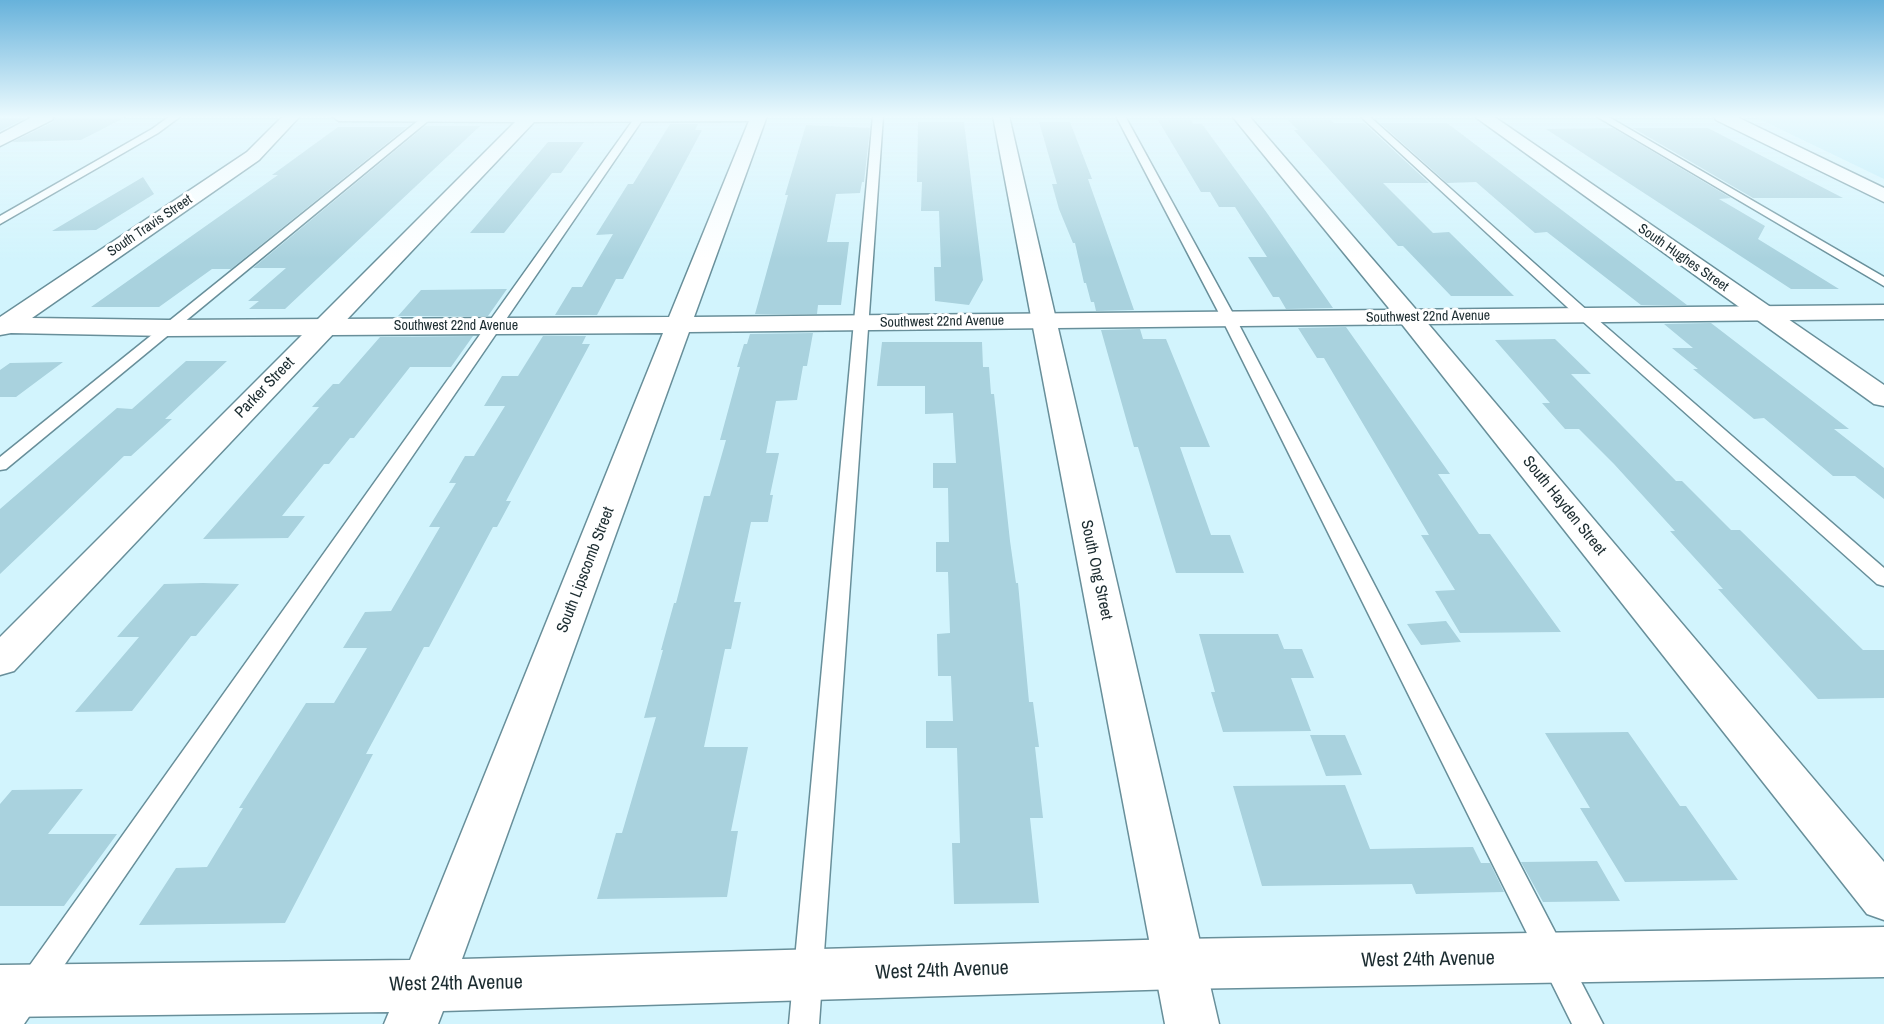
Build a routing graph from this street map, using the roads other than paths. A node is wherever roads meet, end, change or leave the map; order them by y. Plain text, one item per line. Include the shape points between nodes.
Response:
1 (99, 164) edge
2 (242, 164) edge
3 (370, 164) edge
4 (484, 164) edge
5 (606, 164) edge
6 (741, 164) edge
7 (875, 164) edge
8 (1011, 164) edge
9 (1146, 164) edge
10 (1280, 164) edge
11 (1417, 164) edge
12 (1550, 164) edge
13 (1682, 164) edge
14 (1821, 164) edge
15 (1882, 193) edge
16 (0, 221) edge
17 (1884, 282) edge
18 (1760, 312) junction
19 (1884, 312) edge
20 (1584, 315) junction
21 (1410, 318) junction
22 (1229, 319) junction
23 (1043, 321) junction
24 (863, 323) junction
25 (493, 325) junction
26 (680, 325) junction
27 (2, 326) edge
28 (326, 327) junction
29 (168, 328) junction
30 (1884, 399) edge
31 (0, 465) edge
32 (1884, 579) edge
33 (0, 661) edge
34 (1884, 898) edge
35 (1884, 952) edge
36 (1554, 958) junction
37 (1179, 964) junction
38 (808, 975) junction
39 (12, 1002) edge
40 (418, 1005) edge
41 (804, 1024) edge
42 (1192, 1024) edge
43 (1588, 1024) edge

1 - 16 lane
2 - 27 street, South Travis Street
3 - 29 lane
4 - 28 street, Parker Street
5 - 25 lane
6 - 26 street, South Lipscomb Street
7 - 24 lane
8 - 23 street, South Ong Street
9 - 22 lane
10 - 21 street, South Hayden Street
11 - 20 lane
12 - 18 street, South Hughes Street
13 - 17 lane
14 - 15 street
18 - 19 street, Southwest 22nd Avenue
18 - 20 street, Southwest 22nd Avenue
18 - 30 street, South Hughes Street
20 - 21 street, Southwest 22nd Avenue
20 - 32 lane
21 - 22 street, Southwest 22nd Avenue
21 - 34 street, South Hayden Street
22 - 23 street, Southwest 22nd Avenue
22 - 36 lane
23 - 24 street, Southwest 22nd Avenue
23 - 37 street, South Ong Street
24 - 26 street, Southwest 22nd Avenue
24 - 38 lane
25 - 26 street, Southwest 22nd Avenue
25 - 28 street, Southwest 22nd Avenue
25 - 39 lane
26 - 40 street, South Lipscomb Street
27 - 29 street, Southwest 22nd Avenue
28 - 29 street, Southwest 22nd Avenue
28 - 33 street, Parker Street
29 - 31 lane
35 - 36 street, West 24th Avenue
36 - 37 street, West 24th Avenue
36 - 43 lane
37 - 38 street, West 24th Avenue
37 - 42 street, South Ong Street
38 - 40 street, West 24th Avenue
38 - 41 lane
39 - 40 street, West 24th Avenue

